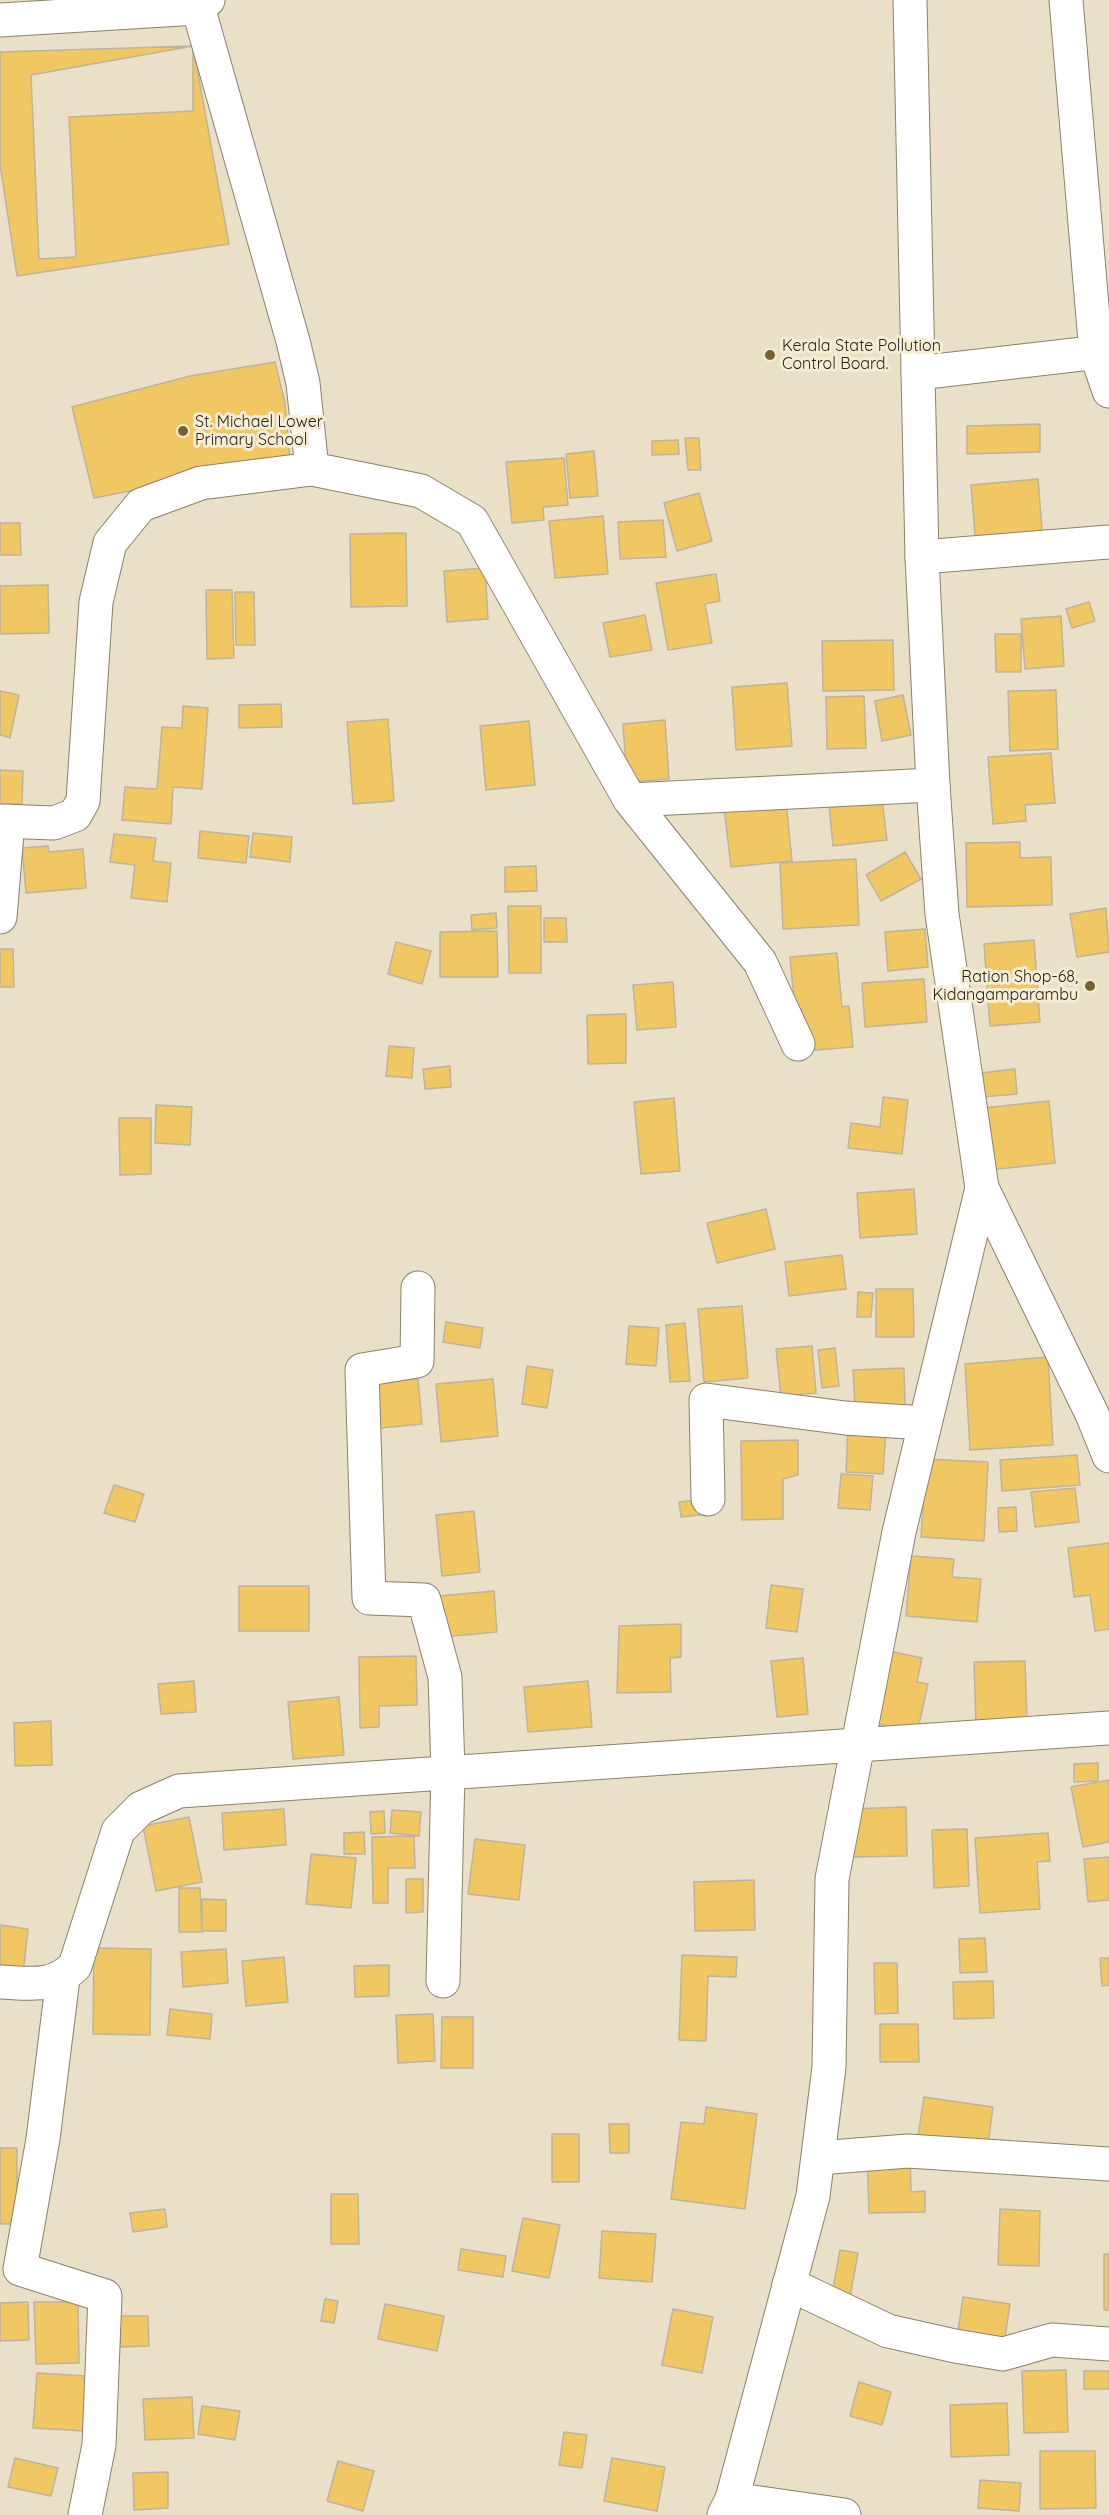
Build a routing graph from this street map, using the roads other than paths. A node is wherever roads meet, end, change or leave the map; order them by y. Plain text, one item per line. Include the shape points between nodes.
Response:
1 (910, 0) edge
2 (1066, 0) edge
3 (200, 3) edge
4 (0, 20) edge
5 (1103, 352) edge
6 (918, 373) junction
7 (1109, 391) edge
8 (312, 469) junction
9 (1109, 542) edge
10 (922, 557) junction
11 (933, 785) junction
12 (630, 800) junction
13 (4, 821) edge
14 (0, 917) edge
15 (798, 1044) dead end
16 (982, 1188) junction
17 (418, 1288) dead end
18 (1100, 1412) edge
19 (925, 1423) junction
20 (1109, 1456) edge
21 (708, 1499) dead end
22 (1109, 1728) edge
23 (857, 1744) junction
24 (447, 1773) junction
25 (63, 1978) junction
26 (443, 1981) dead end
27 (0, 1982) edge
28 (818, 2158) junction
29 (1109, 2164) edge
30 (789, 2284) junction
31 (1109, 2344) edge
32 (728, 2507) edge
33 (85, 2515) edge
34 (844, 2515) edge

1 - 6 street
2 - 5 street
3 - 4 street
3 - 8 street via 293,341 303,383
5 - 6 street
5 - 7 street
6 - 10 street
8 - 12 street via 420,491 472,520
8 - 13 street via 201,483 141,505 110,543 96,602 83,801 75,815 54,824
9 - 10 street
10 - 11 street
11 - 12 street
11 - 16 street via 942,914
12 - 15 street via 760,962
13 - 14 street
16 - 18 street
16 - 19 street
17 - 24 street via 417,1361 362,1371 369,1598 424,1600 445,1677
18 - 20 street
19 - 21 street via 845,1418 706,1400
19 - 23 street
22 - 23 street
23 - 24 street
23 - 28 street via 832,1879 830,2067
24 - 25 street via 179,1791 141,1808 118,1831 75,1966
24 - 26 street
25 - 27 street via 43,1983
25 - 33 street via 43,2139 20,2269 105,2296 99,2445
28 - 29 street via 908,2151
28 - 30 street via 813,2196
30 - 31 street via 888,2331 955,2346 1003,2354 1052,2340
30 - 32 street
32 - 34 street

